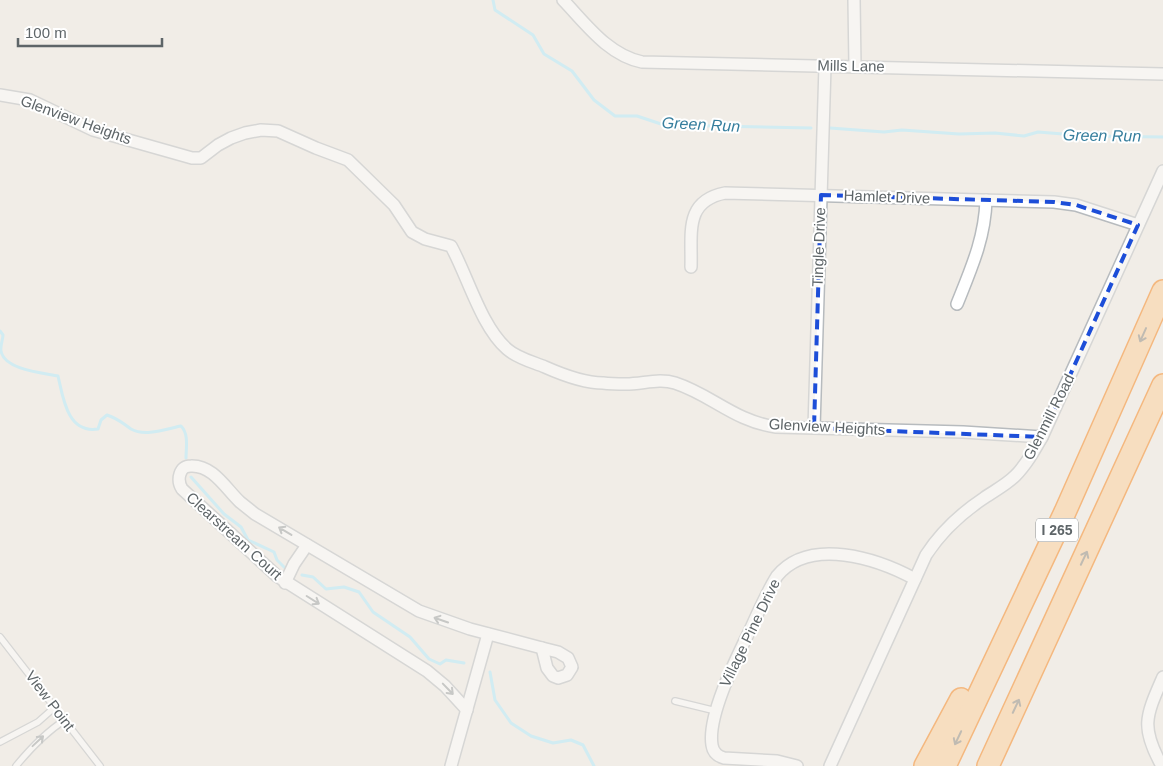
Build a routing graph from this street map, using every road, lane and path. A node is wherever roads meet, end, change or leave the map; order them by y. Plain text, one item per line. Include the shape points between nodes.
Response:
1 (564, 0) edge
2 (854, 0) edge
3 (825, 66) junction
4 (855, 66) junction
5 (1163, 74) edge
6 (0, 95) edge
7 (1163, 172) edge
8 (821, 196) junction
9 (986, 200) junction
10 (1138, 225) junction
11 (690, 267) dead end
12 (1163, 291) edge
13 (957, 304) dead end
14 (1163, 385) edge
15 (814, 428) junction
16 (1042, 437) junction
17 (1098, 437) junction
18 (307, 545) junction
19 (915, 580) junction
20 (285, 583) junction
21 (488, 634) junction
22 (0, 637) edge
23 (542, 648) dead end
24 (1163, 677) edge
25 (675, 701) dead end
26 (55, 707) junction
27 (466, 710) junction
28 (716, 711) junction
29 (65, 720) junction
30 (0, 742) edge
31 (96, 765) edge
32 (16, 766) edge
33 (450, 766) edge
34 (797, 766) edge
35 (830, 766) edge
36 (925, 766) edge
37 (945, 766) edge
38 (988, 766) edge
39 (1162, 766) edge

1 - 3 street, Mills Lane via 602,41 625,58 642,62
2 - 4 street
3 - 4 street, Mills Lane
3 - 8 street, Tingle Drive
4 - 5 street, Mills Lane
6 - 15 street, Glenview Heights via 30,100 93,130 192,158 201,158 231,138 261,130 278,131 333,153 348,160 394,205 412,232 451,246 480,309 508,350 576,379 602,384 664,381 686,388 746,420 776,427
7 - 10 street, Glenmill Road
8 - 9 street, Hamlet Drive
8 - 11 street, Hamlet Drive via 725,193 708,197 694,215
8 - 15 street, Tingle Drive
9 - 10 street, Hamlet Drive via 1076,205
9 - 13 street via 979,251
10 - 16 street, Glenmill Road
12 -> 17 highway, I 265
38 -> 14 highway, I 265
15 - 16 street, Glenview Heights
16 - 19 street, Glenmill Road via 1014,477 941,533
17 - 36 highway via 1022,576
17 -> 37 highway, I 265
18 - 20 street
18 -> 20 street, Clearstream Court via 246,508 206,469 197,466 182,469 178,479 182,489
21 -> 18 street, Clearstream Court via 419,611
19 - 28 street, Village Pine Drive via 871,560 849,556 825,554 803,558 783,568 737,657
19 - 35 street, Glenmill Road
20 -> 27 street, Clearstream Court via 428,671
21 - 23 street, Clearstream Court
21 - 27 street
22 - 26 lane, View Point
24 - 39 street via 1147,725 1150,744
25 - 28 lane
26 - 29 lane, View Point
26 - 30 lane via 38,722
27 - 33 street
28 - 34 street, Village Pine Drive via 711,739 714,752 719,756
29 - 31 lane, View Point
32 -> 29 lane

